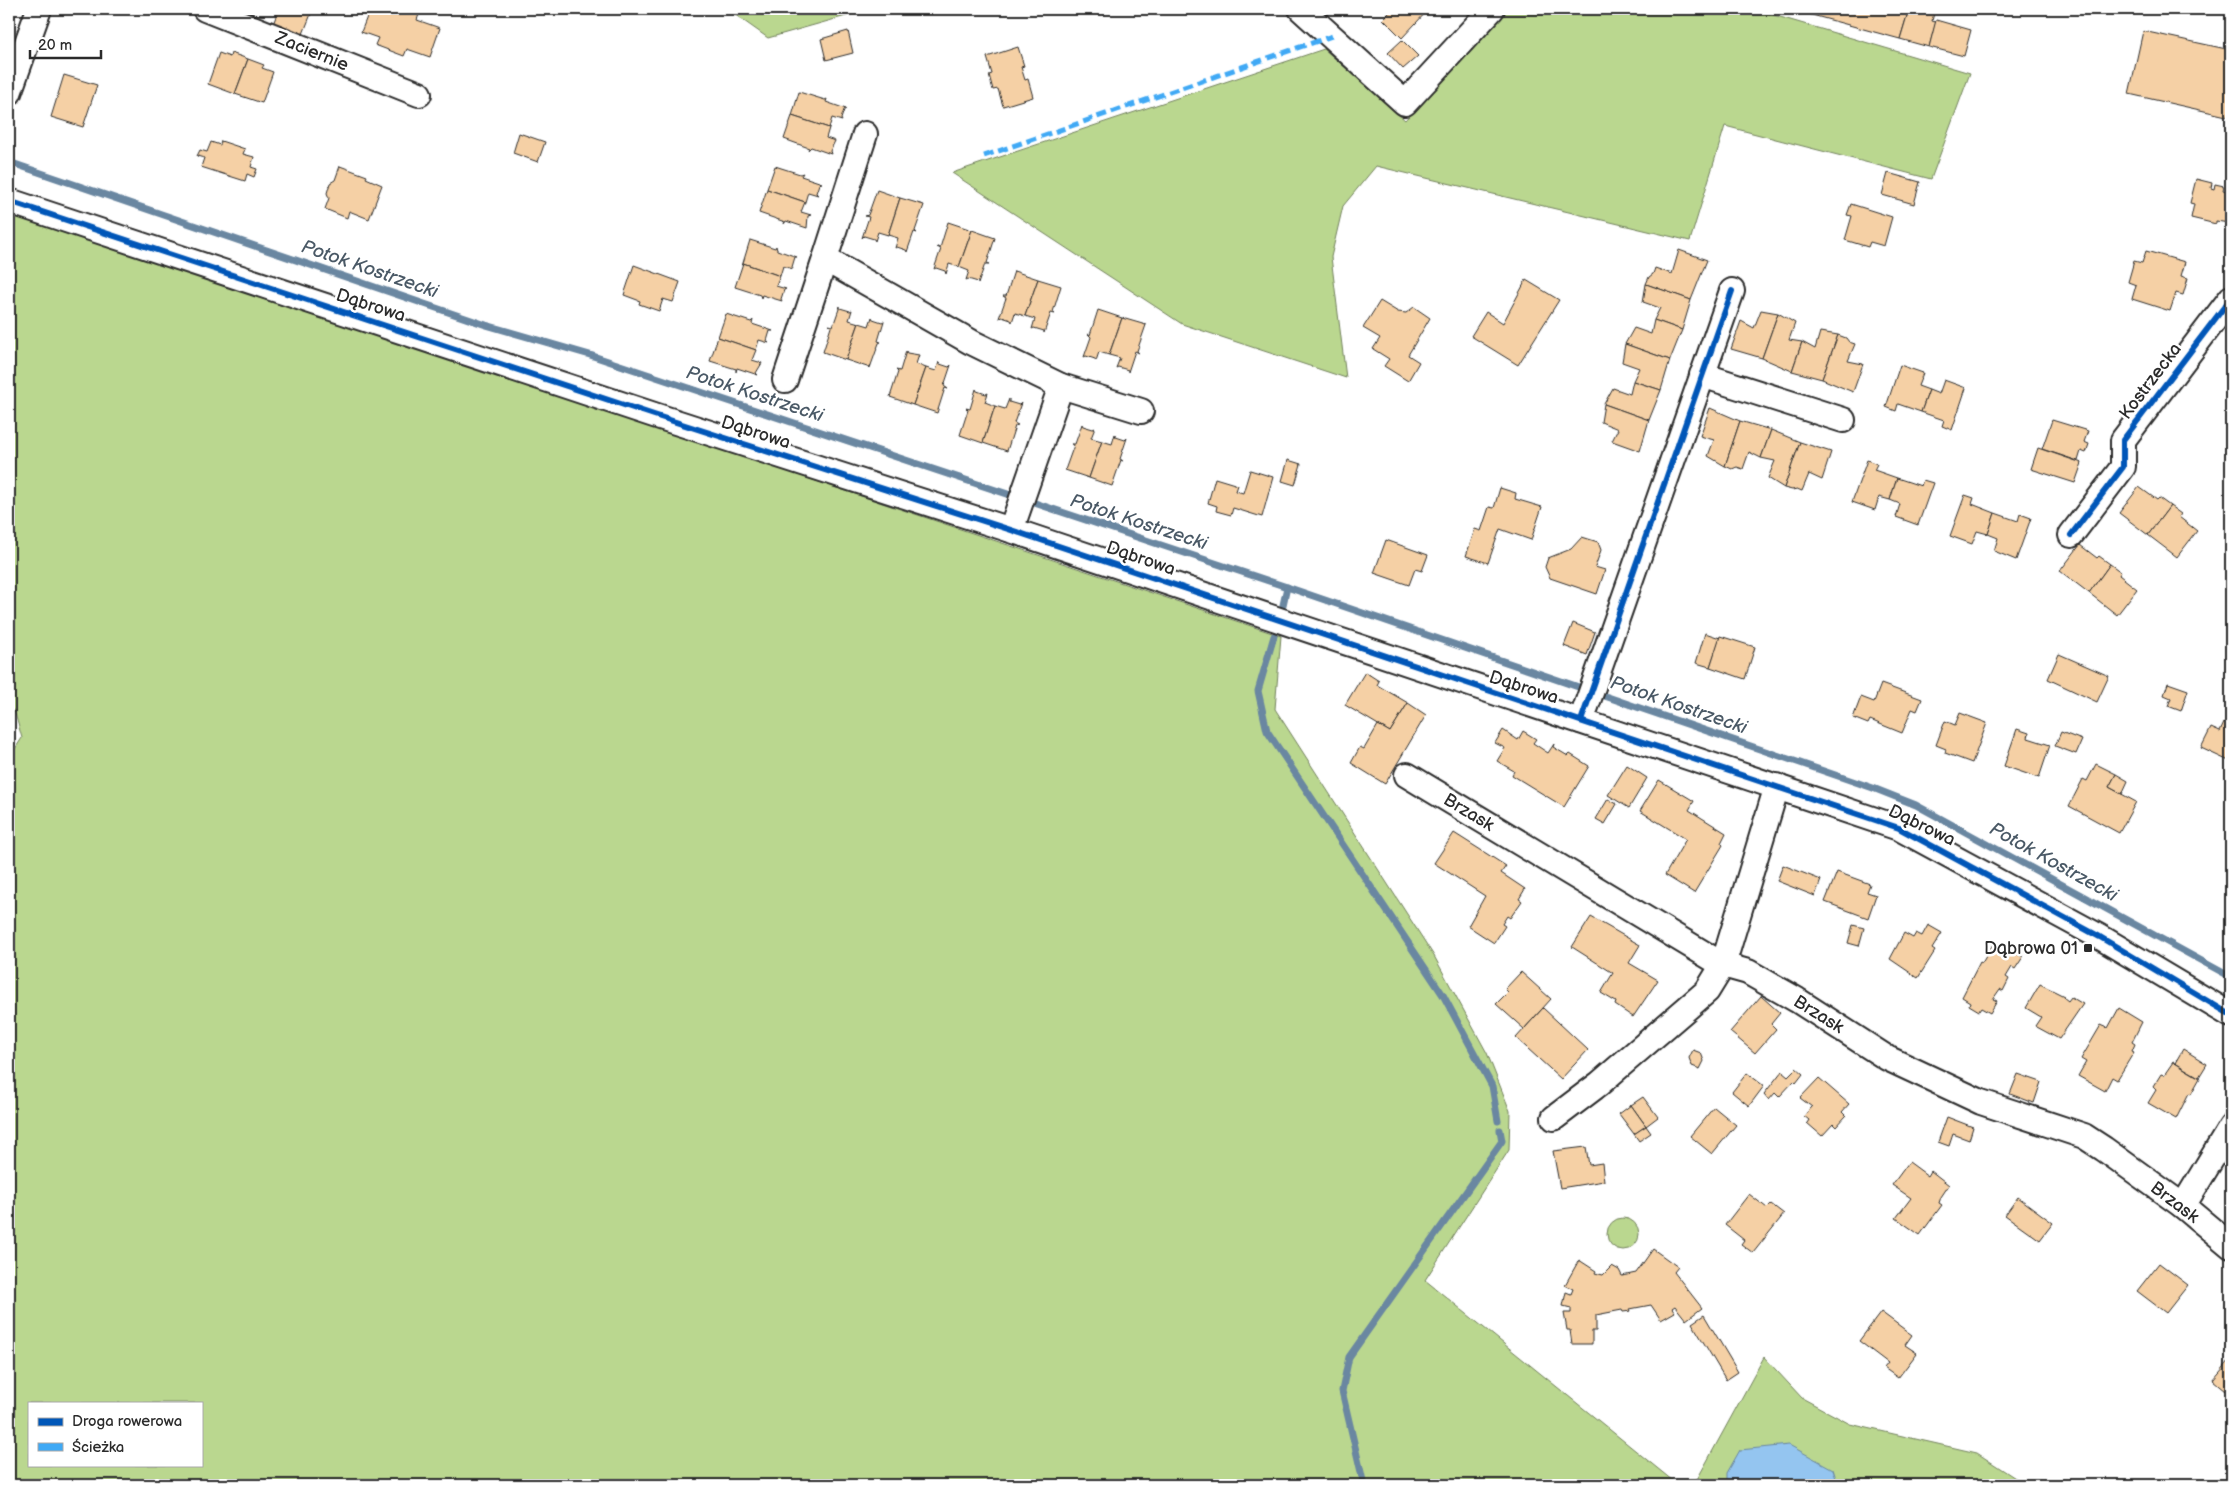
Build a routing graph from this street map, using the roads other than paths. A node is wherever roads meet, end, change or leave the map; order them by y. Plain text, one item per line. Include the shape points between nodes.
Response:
1 (39, 9) edge
2 (205, 9) edge
3 (1301, 9) edge
4 (1492, 9) edge
5 (9, 93) edge
6 (419, 94) dead end
7 (865, 134) dead end
8 (9, 201) edge
9 (825, 259) junction
10 (1732, 291) dead end
11 (2231, 298) edge
12 (1702, 374) junction
13 (785, 380) dead end
14 (1061, 386) junction
15 (1140, 411) dead end
16 (1843, 420) dead end
17 (1014, 522) junction
18 (2071, 535) dead end
19 (1584, 712) junction
20 (1407, 775) dead end
21 (1777, 786) junction
22 (1723, 965) junction
23 (2231, 1015) edge
24 (1554, 1118) dead end
25 (2231, 1127) edge
26 (2183, 1206) junction
27 (2231, 1246) edge

1 - 5 street
2 - 6 street, Zaciernie
3 - 4 street via 1405,103
7 - 9 street
8 - 17 street, Dąbrowa via 654,415
9 - 13 street
9 - 14 street via 971,342
10 - 12 street
11 - 18 street, Kostrzecka via 2123,440 2122,467
12 - 16 street
12 - 19 street
14 - 15 street
14 - 17 street
17 - 19 street, Dąbrowa
19 - 21 street, Dąbrowa
20 - 22 street, Brzask
21 - 22 street
21 - 23 street, Dąbrowa via 1899,828 2100,938
22 - 24 street via 1707,991 1599,1084
22 - 26 street, Brzask via 1748,972 1895,1062 1981,1102 2084,1136
25 - 26 street
26 - 27 street, Brzask

